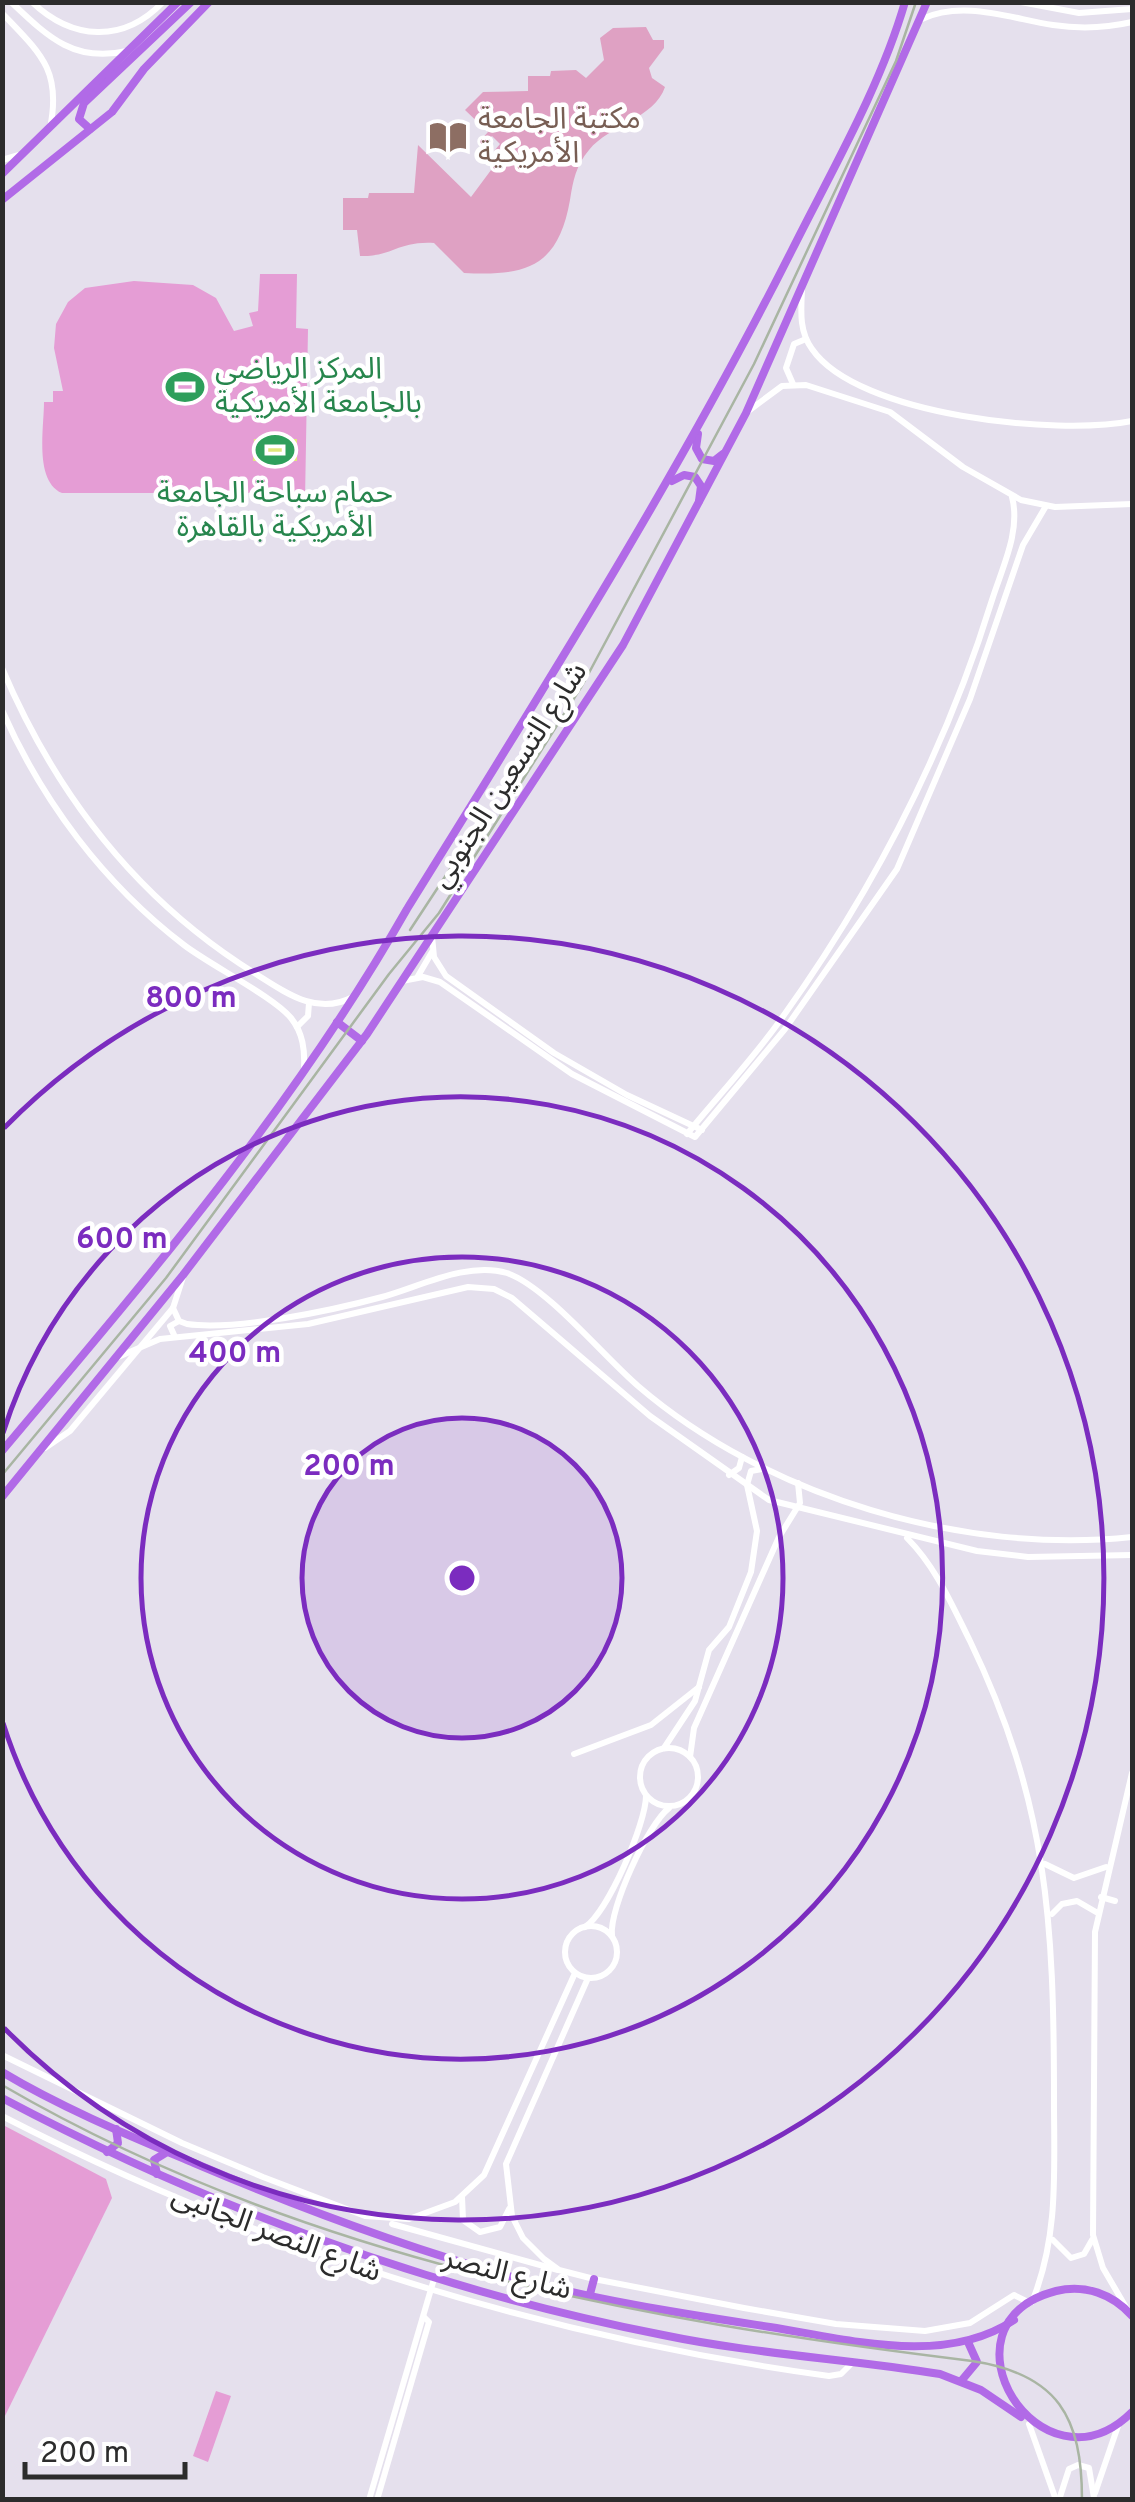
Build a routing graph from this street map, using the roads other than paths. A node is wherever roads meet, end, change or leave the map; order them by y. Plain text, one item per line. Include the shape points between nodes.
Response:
1 (11, 2) edge
2 (32, 2) edge
3 (163, 2) edge
4 (178, 2) edge
5 (191, 2) edge
6 (209, 2) edge
7 (905, 2) edge
8 (927, 2) edge
9 (1021, 2) edge
10 (963, 4) edge
11 (1132, 9) edge
12 (2, 13) edge
13 (922, 19) junction
14 (1132, 22) edge
15 (47, 36) junction
16 (36, 48) junction
17 (128, 51) junction
18 (92, 129) junction
19 (49, 130) junction
20 (25, 154) junction
21 (2, 160) edge
22 (2, 174) edge
23 (2, 200) edge
24 (802, 290) junction
25 (806, 339) junction
26 (792, 384) junction
27 (746, 413) junction
28 (1132, 420) edge
29 (700, 424) junction
30 (726, 451) junction
31 (667, 484) junction
32 (1012, 497) junction
33 (1132, 504) edge
34 (1046, 506) junction
35 (1114, 507) junction
36 (1132, 514) edge
37 (696, 515) junction
38 (2, 668) edge
39 (2, 710) edge
40 (135, 878) junction
41 (121, 888) junction
42 (159, 901) junction
43 (148, 915) junction
44 (432, 936) junction
45 (433, 951) junction
46 (418, 976) junction
47 (400, 981) junction
48 (354, 996) junction
49 (309, 1003) junction
50 (336, 1022) junction
51 (297, 1027) junction
52 (781, 1027) junction
53 (362, 1041) junction
54 (304, 1074) junction
55 (693, 1126) junction
56 (702, 1130) junction
57 (687, 1134) junction
58 (183, 1275) junction
59 (428, 1284) junction
60 (432, 1296) junction
61 (172, 1308) junction
62 (179, 1321) junction
63 (176, 1337) junction
64 (136, 1348) junction
65 (116, 1358) junction
66 (45, 1448) junction
67 (2, 1451) edge
68 (742, 1457) junction
69 (764, 1469) junction
70 (730, 1475) junction
71 (798, 1483) junction
72 (748, 1488) junction
73 (822, 1493) junction
74 (2, 1498) edge
75 (798, 1508) junction
76 (816, 1510) junction
77 (1132, 1536) edge
78 (906, 1537) junction
79 (1132, 1555) edge
80 (703, 1682) junction
81 (664, 1748) junction
82 (574, 1754) dead end
83 (690, 1756) junction
84 (1132, 1772) edge
85 (646, 1794) junction
86 (673, 1806) junction
87 (1044, 1863) junction
88 (1108, 1866) junction
89 (1101, 1897) junction
90 (1115, 1901) dead end
91 (1097, 1913) junction
92 (1051, 1916) junction
93 (586, 1927) junction
94 (612, 1936) junction
95 (575, 1973) junction
96 (588, 1978) junction
97 (2, 2055) edge
98 (2, 2072) edge
99 (2, 2098) edge
100 (2, 2116) edge
101 (116, 2129) junction
102 (1105, 2129) dead end
103 (1092, 2130) junction
104 (108, 2152) junction
105 (167, 2152) junction
106 (158, 2175) junction
107 (263, 2177) junction
108 (258, 2190) junction
109 (462, 2197) junction
110 (220, 2204) junction
111 (510, 2208) junction
112 (215, 2214) junction
113 (365, 2216) junction
114 (378, 2219) junction
115 (360, 2229) junction
116 (1092, 2236) junction
117 (1053, 2238) junction
118 (340, 2250) junction
119 (336, 2261) junction
120 (559, 2270) junction
121 (434, 2279) junction
122 (594, 2279) junction
123 (430, 2292) junction
124 (590, 2294) junction
125 (1031, 2302) junction
126 (744, 2308) junction
127 (1131, 2313) edge
128 (424, 2317) junction
129 (1014, 2320) junction
130 (598, 2322) junction
131 (741, 2322) junction
132 (595, 2336) junction
133 (968, 2342) junction
134 (851, 2364) junction
135 (962, 2380) junction
136 (1130, 2416) edge
137 (1021, 2417) junction
138 (1029, 2424) junction
139 (1118, 2426) junction
140 (1094, 2499) edge
141 (369, 2500) edge
142 (377, 2500) edge
143 (1057, 2500) edge

1 - 15 street
2 - 3 street via 52,21 92,34 122,30
4 - 17 main road
5 - 18 main road via 84,103 79,119
6 - 18 main road
7 - 29 main road, شارع التسعين الجنوبي via 823,188
8 - 13 main road, شارع التسعين الجنوبي
9 - 11 street via 1079,13
10 - 13 street
10 - 14 street via 1068,27
12 - 16 street
13 - 24 main road, شارع التسعين الجنوبي
15 - 16 street
15 - 17 street via 87,56
16 - 19 street via 54,87
17 - 19 main road
18 - 23 main road
19 - 20 main road
20 - 21 street
20 - 22 main road
24 - 25 street
24 - 27 main road, شارع التسعين الجنوبي
25 - 26 street via 794,344 786,362
25 - 28 street via 851,382 936,409 1066,426
26 - 27 street
26 - 32 street via 890,412
27 - 30 main road, شارع التسعين الجنوبي
29 - 30 main road via 699,457 714,461
29 - 31 main road, شارع التسعين الجنوبي
30 - 37 main road, شارع التسعين الجنوبي
31 - 37 main road via 684,474 698,479
31 - 48 main road, شارع التسعين الجنوبي
32 - 34 street
32 - 52 street via 1014,528 986,620 922,782
33 - 35 street
34 - 35 street
34 - 52 street via 1024,545 970,699 897,870
35 - 36 street
37 - 44 main road, شارع التسعين الجنوبي via 623,644
38 - 40 street via 60,782
39 - 41 street via 55,807
40 - 41 street via 132,888
40 - 42 street
41 - 43 street
42 - 43 street via 149,904
42 - 49 street via 236,962
43 - 51 street
44 - 45 street
44 - 47 main road, شارع التسعين الجنوبي
45 - 46 street
45 - 55 street via 446,976 528,1036
46 - 47 street
46 - 57 street via 440,982 572,1074
47 - 53 main road, شارع التسعين الجنوبي
48 - 49 street via 330,1005
48 - 50 main road, شارع التسعين الجنوبي
49 - 51 street
50 - 53 main road
50 - 54 main road, شارع التسعين الجنوبي
51 - 54 street
52 - 55 street
52 - 56 street
53 - 58 main road, شارع التسعين الجنوبي
54 - 67 main road, شارع التسعين الجنوبي
55 - 56 street
55 - 57 street
56 - 57 street
58 - 61 street
58 - 65 main road, شارع التسعين الجنوبي
59 - 60 street
59 - 62 street via 312,1312 199,1325
59 - 68 street via 470,1271 516,1278 640,1388
60 - 63 street via 308,1324
60 - 70 street via 473,1286 506,1294
61 - 62 street
61 - 64 street
62 - 63 street via 170,1330
63 - 64 street
64 - 65 street
64 - 66 street via 70,1431
65 - 66 main road, شارع التسعين الجنوبي
66 - 74 main road, شارع التسعين الجنوبي
68 - 69 street
68 - 70 street
69 - 71 street
69 - 72 street via 751,1472
70 - 72 street
71 - 73 street
71 - 75 street
72 - 75 street
72 - 80 street via 755,1558 728,1626 709,1650
73 - 76 street
73 - 77 street via 988,1537
75 - 76 street
75 - 83 street via 778,1537 694,1728
76 - 78 street
78 - 79 street via 1028,1557
78 - 87 street via 943,1588 994,1697
80 - 81 street
80 - 82 street via 651,1725
81 - 83 street
81 - 85 street via 642,1767
83 - 86 street via 698,1784 689,1799
84 - 88 street
85 - 86 street
85 - 93 street via 642,1820 606,1904
86 - 94 street via 650,1833 612,1916
87 - 88 street via 1074,1878
87 - 92 street
88 - 89 street
89 - 90 street
89 - 91 street
91 - 92 street via 1077,1901
91 - 103 street
92 - 117 street
93 - 94 street
93 - 95 street via 565,1948
94 - 96 street via 612,1968
95 - 96 street
95 - 109 street via 488,2169
96 - 111 street via 510,2149
97 - 107 street, شارع النصر الجانبى
98 - 101 main road, شارع النصر
99 - 104 main road, شارع النصر
100 - 112 street, شارع النصر الجانبى
101 - 104 main road via 118,2143
101 - 105 main road, شارع النصر
102 - 103 street
103 - 116 street
104 - 106 main road, شارع النصر
105 - 106 main road via 154,2160
105 - 108 main road, شارع النصر
106 - 110 main road, شارع النصر
107 - 108 main road
107 - 113 street, شارع النصر الجانبى
108 - 115 main road, شارع النصر
109 - 111 street via 462,2216 476,2231 497,2229
109 - 114 street via 417,2218
110 - 112 main road
110 - 118 main road, شارع النصر
111 - 120 street via 528,2244
112 - 119 street, شارع النصر الجانبى
113 - 114 street, شارع النصر الجانبى
113 - 115 main road
114 - 120 street, شارع النصر الجانبى
115 - 124 main road, شارع النصر via 458,2262
116 - 117 street via 1088,2250 1075,2258
116 - 127 street
117 - 125 street
118 - 119 main road
118 - 121 main road, شارع النصر
119 - 123 street, شارع النصر الجانبى
120 - 122 street
121 - 123 street
121 - 130 main road, شارع النصر
122 - 124 main road
122 - 126 street
123 - 128 street
123 - 132 street, شارع النصر الجانبى
124 - 131 main road, شارع النصر
125 - 126 street via 1011,2296 970,2323 933,2330 836,2324
125 - 127 main road via 1082,2288
125 - 129 main road
126 - 131 main road
128 - 141 street
128 - 142 street via 429,2324
129 - 133 main road, شارع النصر
129 - 137 main road via 999,2362 1004,2392
130 - 132 main road
130 - 134 main road, شارع النصر
131 - 133 main road, شارع النصر via 926,2346
132 - 134 street, شارع النصر الجانبى via 828,2376
133 - 135 main road via 978,2362
134 - 135 main road, شارع النصر
135 - 137 main road, شارع النصر
136 - 139 main road
137 - 138 main road, شارع النصر
138 - 139 main road via 1068,2440
138 - 143 street
139 - 140 street
140 - 143 street via 1089,2468 1078,2465 1069,2469

